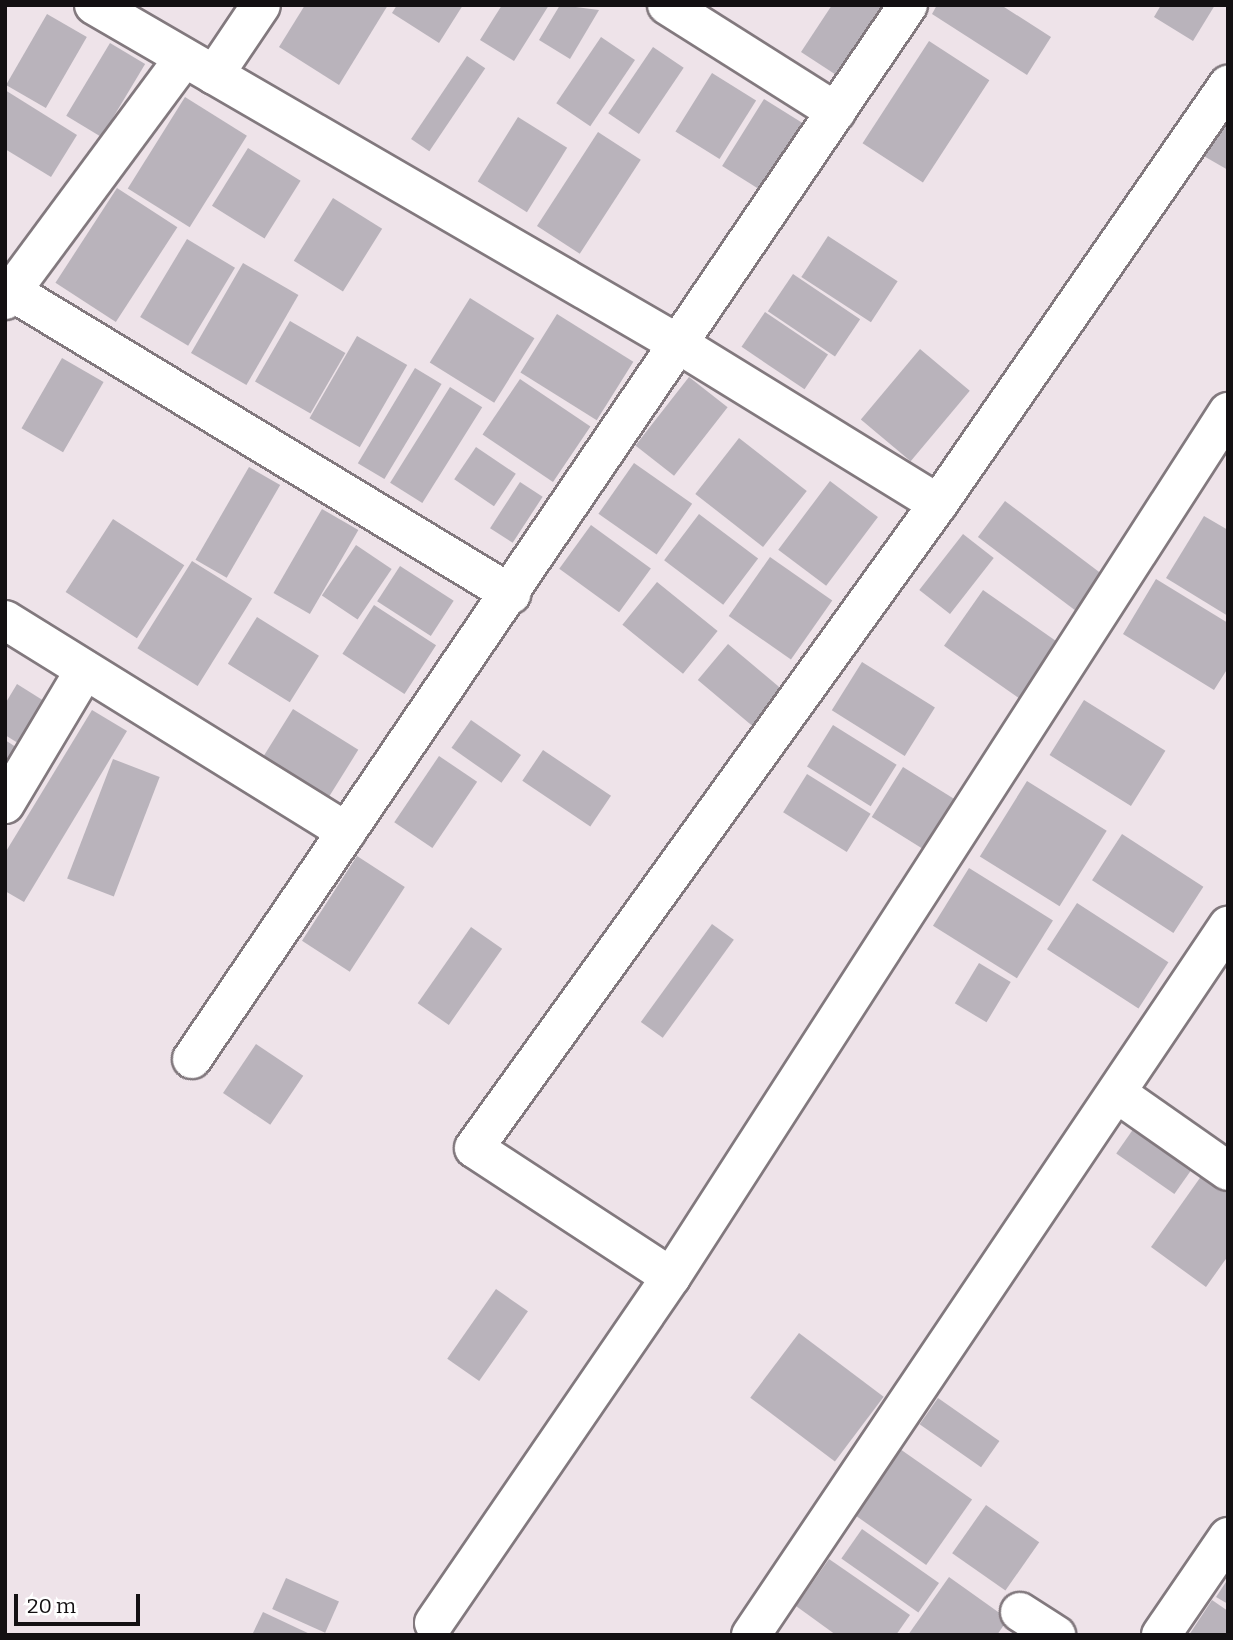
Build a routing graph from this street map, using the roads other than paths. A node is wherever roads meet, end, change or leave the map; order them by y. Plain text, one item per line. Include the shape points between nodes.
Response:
1 (94, 5) edge
2 (261, 5) edge
3 (667, 5) edge
4 (908, 5) edge
5 (199, 66) junction
6 (1228, 85) edge
7 (836, 113) junction
8 (8, 295) edge
9 (680, 345) junction
10 (1228, 412) edge
11 (938, 504) junction
12 (511, 594) junction
13 (5, 620) edge
14 (85, 670) junction
15 (5, 804) edge
16 (347, 831) junction
17 (1228, 926) edge
18 (192, 1059) dead end
19 (1118, 1094) junction
20 (1228, 1171) edge
21 (671, 1278) junction
22 (1228, 1537) edge
23 (1020, 1612) dead end
24 (437, 1631) edge
25 (751, 1635) edge
26 (1056, 1635) edge
27 (1161, 1635) edge

1 - 5 street
2 - 5 street
3 - 7 street
4 - 7 street
5 - 8 street
5 - 9 street
6 - 11 street
7 - 9 street
8 - 12 street
9 - 11 street
9 - 12 street
10 - 21 street
11 - 21 street via 474,1148
12 - 16 street
13 - 14 street
14 - 15 street
14 - 16 street
16 - 18 street
17 - 19 street
19 - 20 street
19 - 25 street
21 - 24 street
22 - 27 street
23 - 26 street

